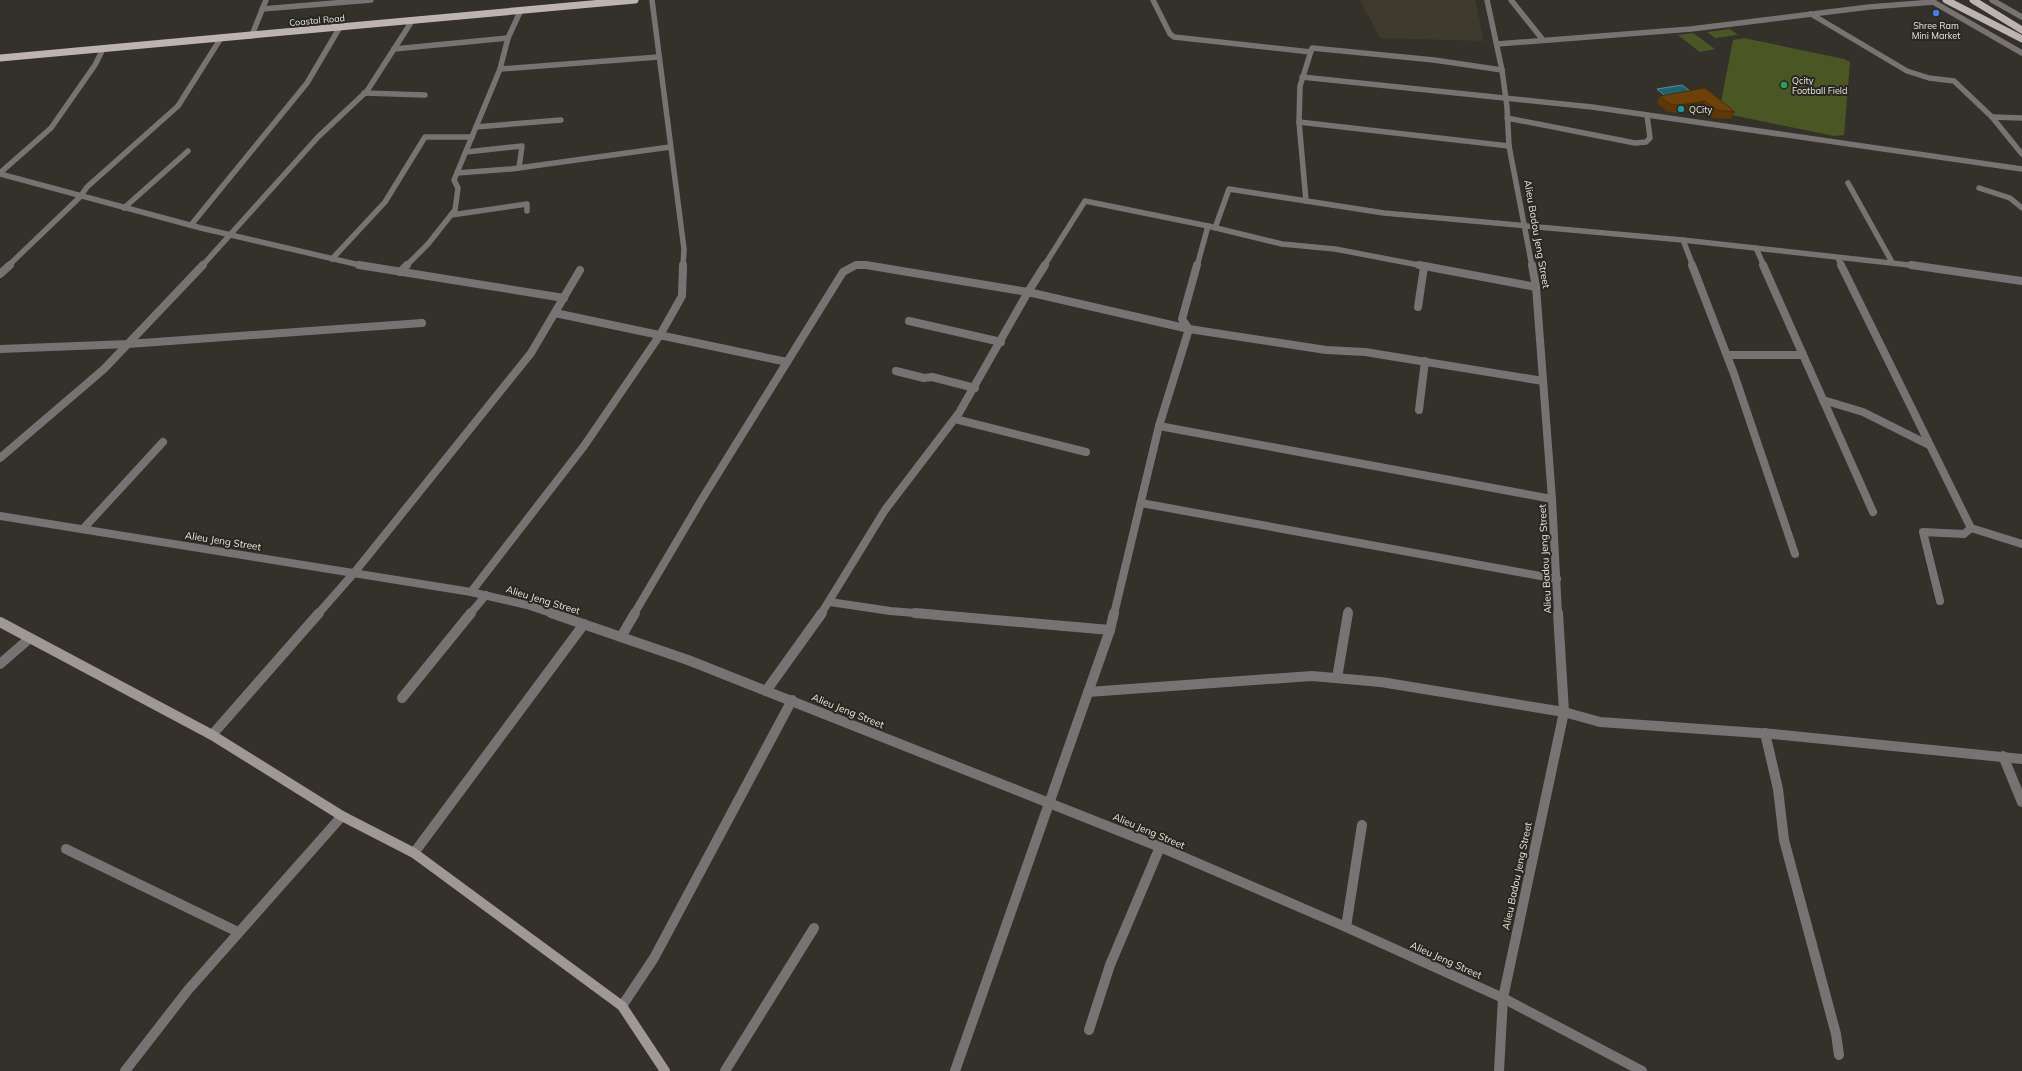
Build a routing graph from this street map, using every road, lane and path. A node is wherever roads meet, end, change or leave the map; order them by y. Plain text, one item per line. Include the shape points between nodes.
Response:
1 (266, 0) edge
2 (371, 0) edge
3 (632, 0) edge
4 (635, 0) edge
5 (652, 0) edge
6 (1153, 0) edge
7 (1487, 0) edge
8 (1511, 0) edge
9 (1946, 0) edge
10 (1956, 0) edge
11 (1968, 0) edge
12 (1973, 0) edge
13 (1992, 0) edge
14 (1932, 1) edge
15 (262, 10) junction
16 (520, 12) junction
17 (1811, 14) junction
18 (2022, 17) edge
19 (412, 21) junction
20 (1755, 21) junction
21 (1994, 24) junction
22 (2012, 24) junction
23 (1763, 26) dead end
24 (340, 27) junction
25 (2022, 30) edge
26 (252, 35) junction
27 (221, 38) junction
28 (508, 38) junction
29 (2022, 39) edge
30 (1542, 40) junction
31 (1496, 44) junction
32 (103, 49) junction
33 (394, 49) junction
34 (1311, 52) junction
35 (2022, 53) edge
36 (658, 57) junction
37 (0, 58) edge
38 (500, 69) junction
39 (1502, 70) junction
40 (1302, 77) junction
41 (364, 93) junction
42 (425, 95) dead end
43 (1506, 98) junction
44 (1647, 115) junction
45 (1992, 117) junction
46 (1507, 118) junction
47 (2022, 118) edge
48 (561, 120) dead end
49 (1299, 122) junction
50 (476, 127) junction
51 (472, 137) junction
52 (1509, 146) junction
53 (670, 147) junction
54 (188, 151) dead end
55 (466, 152) junction
56 (2022, 154) edge
57 (520, 168) junction
58 (2022, 168) edge
59 (0, 173) edge
60 (457, 173) junction
61 (1848, 183) dead end
62 (1979, 188) dead end
63 (80, 197) junction
64 (1306, 201) junction
65 (124, 208) junction
66 (2022, 208) edge
67 (527, 212) dead end
68 (451, 214) junction
69 (191, 224) junction
70 (1525, 226) junction
71 (1212, 227) junction
72 (230, 234) junction
73 (1683, 240) junction
74 (1756, 248) junction
75 (1838, 258) junction
76 (332, 259) junction
77 (1892, 262) junction
78 (1424, 267) junction
79 (580, 270) dead end
80 (400, 272) junction
81 (0, 274) edge
82 (2022, 281) edge
83 (1536, 287) junction
84 (1028, 292) junction
85 (564, 298) junction
86 (1418, 307) dead end
87 (555, 313) junction
88 (909, 320) dead end
89 (422, 323) dead end
90 (1189, 329) junction
91 (660, 335) junction
92 (1001, 342) junction
93 (128, 344) junction
94 (0, 349) edge
95 (1727, 355) junction
96 (1804, 355) junction
97 (1425, 361) junction
98 (787, 362) junction
99 (896, 371) dead end
100 (1543, 380) junction
101 (975, 388) junction
102 (1823, 400) junction
103 (1419, 410) dead end
104 (955, 419) junction
105 (1159, 426) junction
106 (163, 442) dead end
107 (1929, 445) junction
108 (1086, 452) dead end
109 (0, 458) edge
110 (1552, 499) junction
111 (1141, 503) junction
112 (1873, 512) dead end
113 (0, 516) edge
114 (1971, 528) junction
115 (83, 529) junction
116 (2022, 544) edge
117 (1795, 554) dead end
118 (354, 573) junction
119 (1557, 579) junction
120 (471, 592) junction
121 (486, 595) junction
122 (1940, 601) dead end
123 (830, 602) junction
124 (1348, 610) dead end
125 (0, 622) edge
126 (584, 624) junction
127 (1110, 630) junction
128 (622, 637) junction
129 (30, 638) junction
130 (0, 664) edge
131 (1337, 678) junction
132 (766, 691) junction
133 (1088, 692) junction
134 (402, 698) dead end
135 (792, 700) junction
136 (1564, 712) junction
137 (1765, 733) junction
138 (212, 735) junction
139 (2003, 756) junction
140 (2022, 759) edge
141 (1051, 802) junction
142 (2022, 802) edge
143 (342, 816) junction
144 (1362, 825) dead end
145 (1160, 847) junction
146 (66, 849) dead end
147 (414, 854) junction
148 (1346, 927) junction
149 (814, 928) dead end
150 (238, 932) junction
151 (1503, 998) junction
152 (622, 1006) junction
153 (1089, 1030) dead end
154 (1839, 1055) dead end
155 (125, 1071) edge
156 (665, 1071) edge
157 (725, 1071) edge
158 (955, 1071) edge
159 (1499, 1071) edge
160 (1642, 1071) edge

1 - 15 street
2 - 15 street
3 - 4 main road, Coastal Road
3 - 16 main road, Coastal Road
5 - 36 street
6 - 34 street via 1170,34 1174,36
7 - 31 street, Alieu Badou Jeng Street
8 - 30 street
9 - 21 main road
10 - 21 main road
11 - 22 main road
12 - 22 main road
13 - 18 street
14 - 17 street
14 - 35 street
15 - 26 street
16 - 19 main road, Coastal Road
16 - 28 street
17 - 20 street
17 - 45 street via 1907,71 1929,78 1954,81
19 - 24 main road, Coastal Road
19 - 33 street
20 - 23 street
20 - 30 street via 1691,29
21 - 29 main road
22 - 25 main road
24 - 26 main road, Coastal Road
24 - 69 street via 307,83
26 - 27 main road, Coastal Road
27 - 32 main road, Coastal Road
27 - 63 street via 178,106 87,187
28 - 33 street
28 - 38 street
30 - 31 street
31 - 39 street, Alieu Badou Jeng Street
32 - 37 main road, Coastal Road
32 - 59 street via 95,65 51,128
33 - 41 street
34 - 39 street via 1312,48 1434,60
34 - 40 street
36 - 38 street
36 - 53 street
38 - 50 street
39 - 43 street, Alieu Badou Jeng Street
40 - 43 street
40 - 49 street
41 - 42 street
41 - 72 street via 318,137
43 - 44 street
43 - 46 street, Alieu Badou Jeng Street
44 - 46 street via 1650,138 1646,142 1635,143
44 - 58 street
45 - 47 street
45 - 56 street
46 - 52 street, Alieu Badou Jeng Street
48 - 50 street
49 - 52 street
49 - 64 street
50 - 51 street
51 - 55 street
51 - 76 street via 425,137 385,202
52 - 70 street, Alieu Badou Jeng Street
53 - 57 street
53 - 91 street via 684,257 682,296
54 - 65 street
55 - 57 street via 522,146
55 - 60 street
57 - 60 street
59 - 63 street
60 - 68 street via 454,180 458,188 455,210
61 - 77 street
62 - 66 street via 2010,198
63 - 65 street
63 - 81 street
64 - 70 street via 1384,213
64 - 71 street via 1228,189
65 - 69 street
67 - 68 street via 527,204
68 - 80 street via 428,244
69 - 72 street
70 - 73 street
70 - 83 street, Alieu Badou Jeng Street
71 - 78 street via 1282,244 1335,250
71 - 84 street via 1085,201
71 - 90 street via 1182,320
72 - 76 street
72 - 93 street
73 - 74 street
73 - 95 street
74 - 75 street
74 - 96 street
75 - 77 street
75 - 107 street
76 - 80 street
77 - 82 street
78 - 83 street
78 - 86 street
79 - 85 street
80 - 85 street
83 - 100 street, Alieu Badou Jeng Street
84 - 90 street
84 - 92 street
84 - 98 street via 856,265 843,272
85 - 87 street
87 - 91 street
87 - 118 street via 531,353
88 - 92 street
89 - 93 street
90 - 97 street via 1326,350 1365,352
90 - 105 street
91 - 98 street
91 - 120 street via 584,446
92 - 101 street
93 - 94 street
93 - 109 street via 104,369
95 - 96 street
95 - 117 street
96 - 102 street
97 - 100 street
97 - 103 street
98 - 128 street via 702,499
99 - 101 street
100 - 110 street, Alieu Badou Jeng Street
101 - 104 street
102 - 107 street via 1862,412
102 - 112 street
104 - 108 street
104 - 123 street via 885,510
105 - 110 street
105 - 111 street
106 - 115 street
107 - 114 street
110 - 119 street, Alieu Badou Jeng Street
111 - 119 street
111 - 127 street
113 - 115 street, Alieu Jeng Street
114 - 116 street
114 - 122 street via 1964,534 1923,532
115 - 118 street, Alieu Jeng Street
118 - 120 street, Alieu Jeng Street
118 - 138 street
119 - 136 street, Alieu Badou Jeng Street
120 - 121 street, Alieu Jeng Street
121 - 126 street, Alieu Jeng Street via 527,605
121 - 134 street
123 - 127 street via 890,611
123 - 132 street
124 - 131 street
125 - 129 street
126 - 128 street, Alieu Jeng Street
126 - 147 street
127 - 133 street
128 - 132 street, Alieu Jeng Street
129 - 130 street
129 - 138 street
131 - 133 street via 1312,676
131 - 136 street via 1381,682
132 - 135 street, Alieu Jeng Street
133 - 141 street
135 - 141 street, Alieu Jeng Street
135 - 152 street via 654,958
136 - 137 street via 1600,722
136 - 151 street, Alieu Badou Jeng Street
137 - 139 street
137 - 154 street via 1778,789 1784,840 1836,1034
138 - 143 street
139 - 140 street
139 - 142 street
141 - 145 street, Alieu Jeng Street
141 - 158 street
143 - 147 street
143 - 150 street
144 - 148 street
145 - 148 street, Alieu Jeng Street
145 - 153 street via 1110,965
146 - 150 street
147 - 152 street
148 - 151 street, Alieu Jeng Street
149 - 157 street
150 - 155 street via 188,990
151 - 159 street, Alieu Badou Jeng Street
151 - 160 street, Alieu Jeng Street
152 - 156 street

